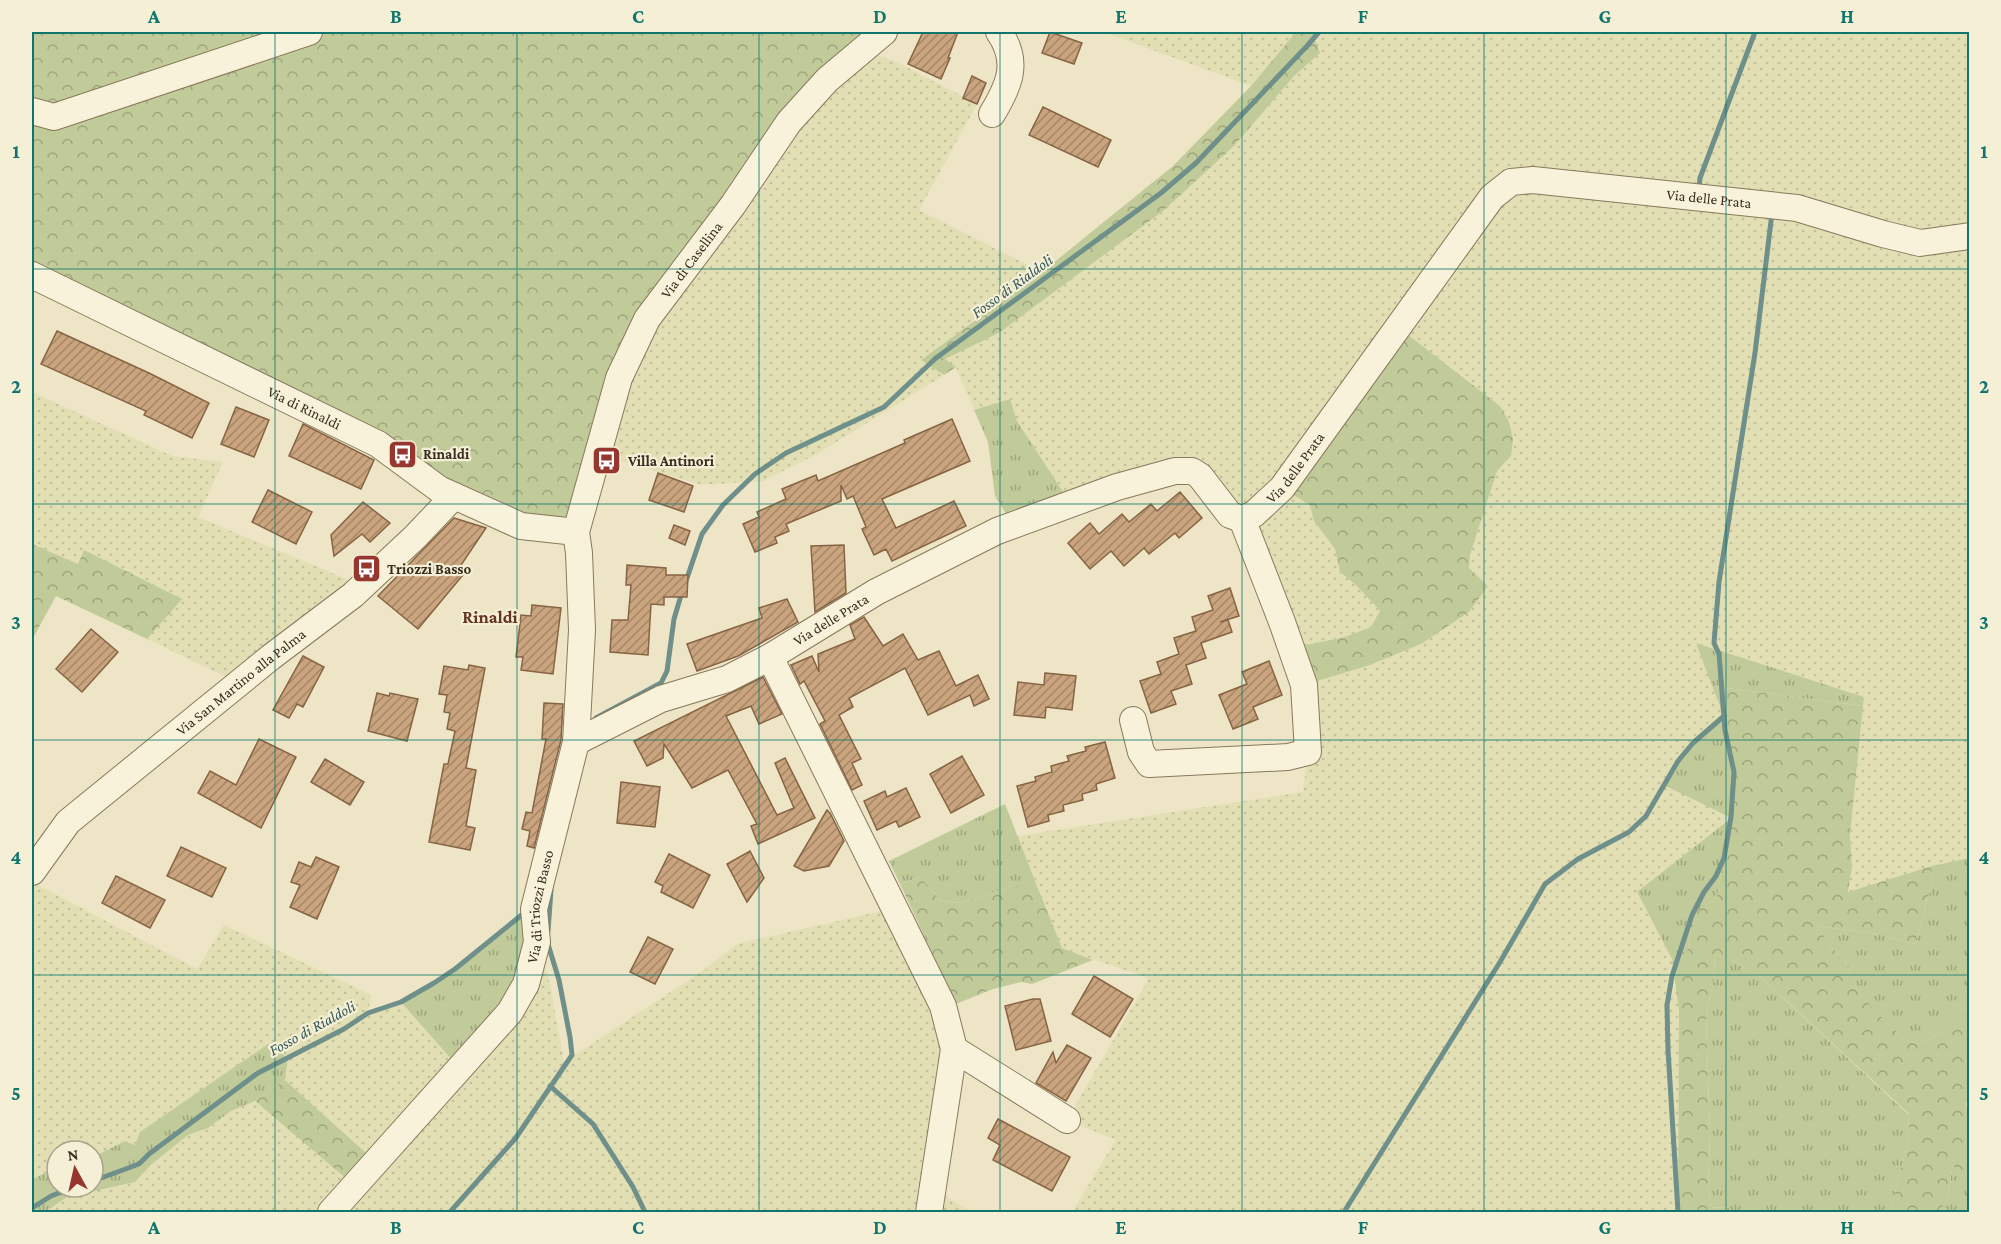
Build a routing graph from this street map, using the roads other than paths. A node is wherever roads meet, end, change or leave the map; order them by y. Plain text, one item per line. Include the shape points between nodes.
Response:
1 (309, 32) edge
2 (884, 32) edge
3 (999, 32) edge
4 (32, 111) edge
5 (992, 114) dead end
6 (1970, 236) edge
7 (32, 274) edge
8 (454, 496) junction
9 (1242, 519) junction
10 (576, 532) junction
11 (770, 657) junction
12 (1133, 720) dead end
13 (576, 742) junction
14 (32, 872) edge
15 (954, 1048) junction
16 (1067, 1120) dead end
17 (331, 1212) edge
18 (929, 1212) edge

1 - 4 street via 54,117
2 - 10 street, Via di Casellina via 827,80 789,122 733,205 647,319 619,378
3 - 5 street via 1011,75
6 - 9 street, Via delle Prata via 1920,243 1797,208 1533,180 1511,182 1492,197 1282,488 1254,514
7 - 8 street, Via di Rinaldi via 378,444
8 - 10 street, Via di Rinaldi via 521,526
8 - 14 street, Via San Martino alla Palma via 353,595 68,822
9 - 11 street, Via delle Prata via 1230,515 1192,471 1175,471 1117,487 997,531 876,592
9 - 12 street via 1304,685 1308,752 1288,757 1149,764 1141,752
10 - 13 street, Via di Triozzi Basso via 582,630
11 - 13 street, Via delle Prata via 727,679 662,699
11 - 15 street via 943,1006
13 - 17 street, Via di Triozzi Basso via 534,909 537,942 526,984 510,1012
15 - 16 street
15 - 18 street

